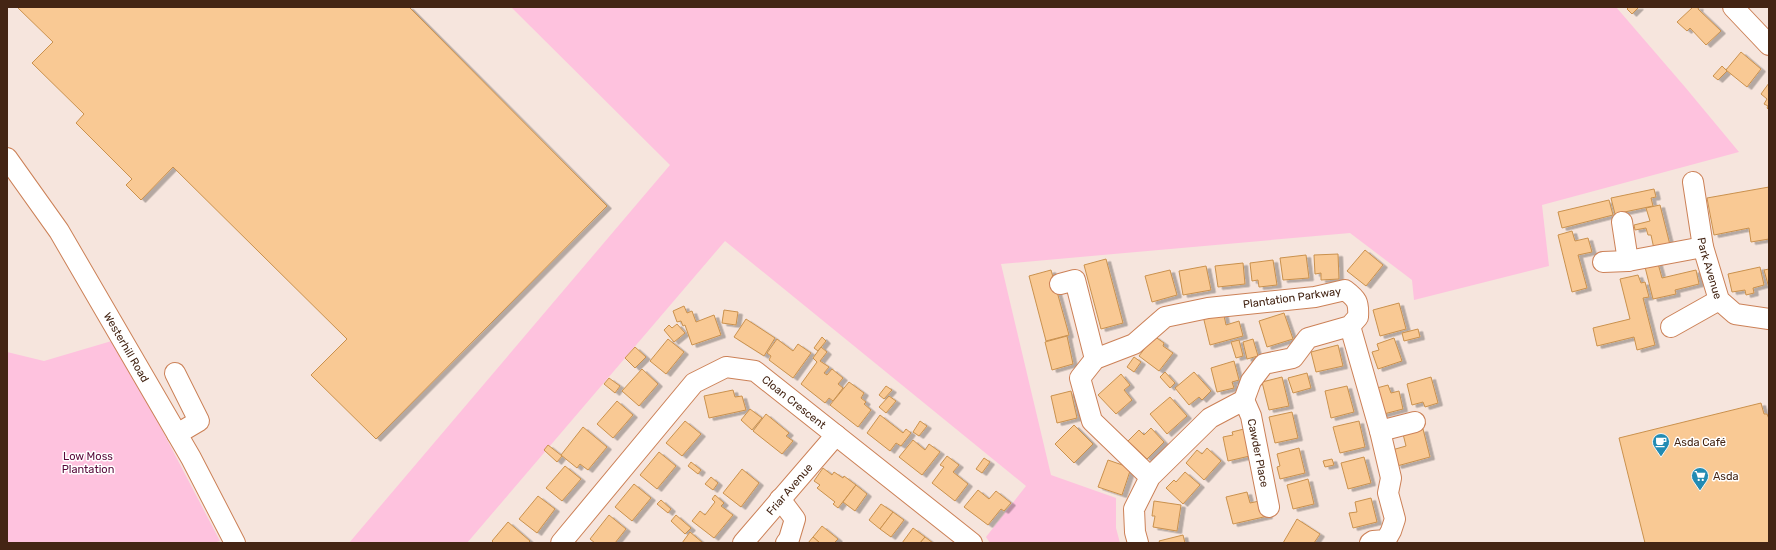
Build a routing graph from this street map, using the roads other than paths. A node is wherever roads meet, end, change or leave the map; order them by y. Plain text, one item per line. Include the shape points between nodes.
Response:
1 (1743, 10) edge
2 (1769, 45) edge
3 (7, 158) edge
4 (1693, 182) dead end
5 (1622, 222) dead end
6 (1703, 247) junction
7 (1628, 261) junction
8 (1603, 262) dead end
9 (1060, 284) dead end
10 (1719, 300) junction
11 (1769, 319) edge
12 (1350, 326) junction
13 (1671, 326) dead end
14 (1095, 359) junction
15 (175, 373) dead end
16 (1244, 400) junction
17 (1415, 422) dead end
18 (1380, 431) junction
19 (176, 434) junction
20 (836, 435) junction
21 (1150, 477) junction
22 (780, 499) junction
23 (1269, 507) dead end
24 (235, 543) edge
25 (561, 543) edge
26 (743, 543) edge
27 (786, 543) edge
28 (972, 543) edge
29 (1138, 543) edge
30 (1370, 543) edge

1 - 2 street
3 - 19 street, Westerhill Road via 59,231
4 - 6 street, Park Avenue
5 - 7 street
6 - 7 street
6 - 10 street, Park Avenue
7 - 8 street
9 - 14 street via 1075,280
10 - 11 street, Park Avenue via 1734,314
10 - 13 street
12 - 14 street, Plantation Parkway via 1358,317 1359,304 1345,290 1315,297 1208,308 1165,317 1134,344
12 - 16 street via 1308,338 1292,358 1264,364 1251,381
12 - 18 street
14 - 21 street via 1080,378 1092,421
15 - 19 street via 199,421
16 - 21 street via 1210,418
16 - 23 street, Cawder Place via 1251,416
17 - 18 street
18 - 30 street via 1390,478 1388,493 1395,519 1386,540
19 - 24 street, Westerhill Road
20 - 22 street, Friar Avenue
20 - 25 street, Cloan Crescent via 755,371 726,367 694,383
20 - 28 street, Cloan Crescent
21 - 29 street via 1134,509
22 - 26 street, Friar Avenue
22 - 27 street via 795,519

